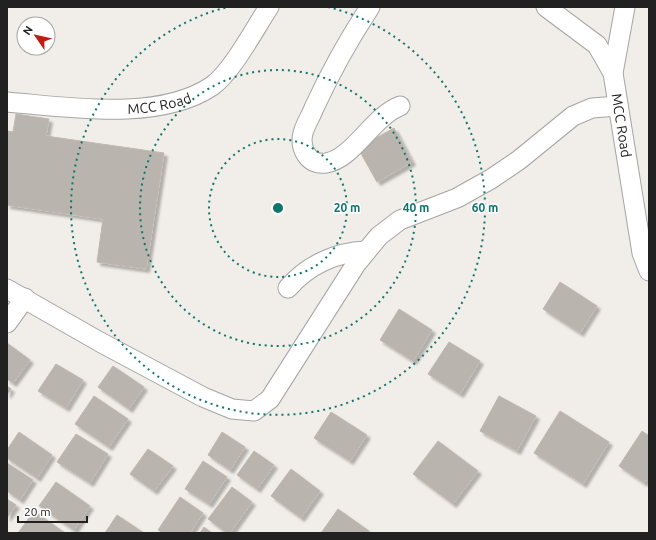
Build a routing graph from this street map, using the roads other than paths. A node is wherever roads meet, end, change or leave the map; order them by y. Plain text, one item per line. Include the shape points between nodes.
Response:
1 (268, 7) edge
2 (370, 7) edge
3 (546, 7) edge
4 (625, 7) edge
5 (612, 73) junction
6 (7, 102) edge
7 (400, 106) dead end
8 (618, 106) junction
9 (366, 251) junction
10 (649, 271) edge
11 (7, 288) edge
12 (288, 288) dead end
13 (25, 298) junction
14 (7, 323) edge

1 - 6 street, MCC Road via 231,65 213,85 187,99 132,110
2 - 7 street via 329,77 303,134 308,159 317,164 327,163 346,153 389,110
3 - 5 street, MCC Road via 597,45
4 - 5 street
5 - 8 street, MCC Road
8 - 9 street via 592,108 573,116 491,179 458,198 400,220 379,236
8 - 10 street, MCC Road via 642,253
9 - 12 street via 350,251 320,262 300,274
9 - 13 street via 270,399 254,411 232,409 203,397
11 - 13 street
13 - 14 street

